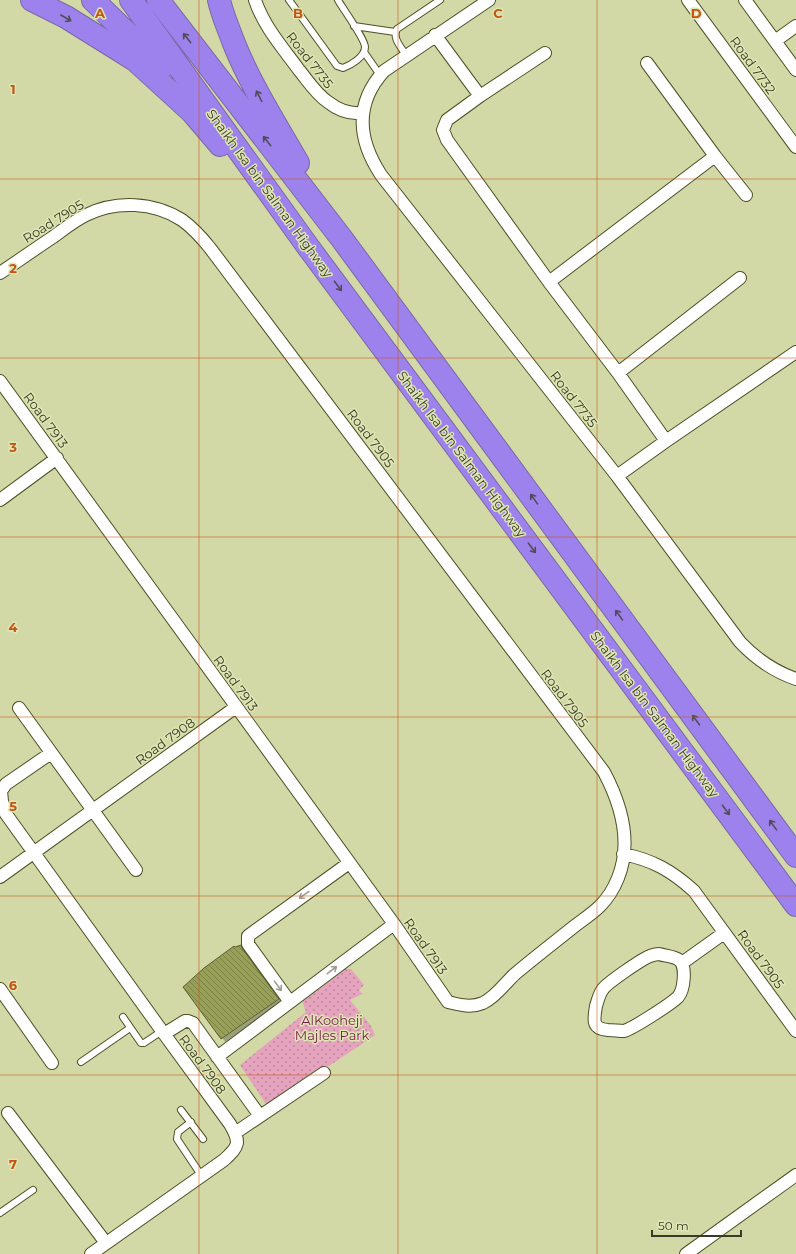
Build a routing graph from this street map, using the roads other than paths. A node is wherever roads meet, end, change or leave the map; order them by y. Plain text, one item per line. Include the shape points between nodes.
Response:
1 (32, 0) edge
2 (93, 0) edge
3 (116, 0) edge
4 (131, 0) edge
5 (219, 0) edge
6 (255, 0) edge
7 (289, 0) edge
8 (338, 0) edge
9 (440, 0) edge
10 (490, 0) edge
11 (688, 0) edge
12 (745, 0) edge
13 (163, 5) edge
14 (354, 26) junction
15 (796, 26) edge
16 (395, 32) junction
17 (435, 35) junction
18 (775, 41) junction
19 (364, 52) junction
20 (545, 54) dead end
21 (406, 55) junction
22 (647, 63) dead end
23 (796, 70) edge
24 (382, 72) junction
25 (480, 96) junction
26 (207, 106) junction
27 (362, 113) junction
28 (230, 138) junction
29 (796, 147) edge
30 (715, 156) junction
31 (746, 195) dead end
32 (342, 239) junction
33 (306, 244) junction
34 (0, 273) edge
35 (740, 278) dead end
36 (549, 282) junction
37 (796, 352) edge
38 (618, 373) junction
39 (0, 381) edge
40 (666, 441) junction
41 (57, 458) junction
42 (617, 476) junction
43 (0, 500) edge
44 (796, 679) edge
45 (236, 707) junction
46 (19, 708) dead end
47 (51, 753) junction
48 (93, 810) junction
49 (33, 853) junction
50 (623, 854) junction
51 (796, 856) edge
52 (349, 863) junction
53 (136, 870) dead end
54 (0, 877) edge
55 (796, 905) edge
56 (394, 924) junction
57 (724, 933) junction
58 (682, 963) junction
59 (0, 989) edge
60 (290, 1002) junction
61 (448, 1002) joint
62 (123, 1016) dead end
63 (130, 1028) junction
64 (796, 1031) edge
65 (163, 1033) junction
66 (217, 1057) junction
67 (81, 1062) dead end
68 (52, 1063) dead end
69 (324, 1074) dead end
70 (181, 1110) dead end
71 (8, 1113) dead end
72 (259, 1115) junction
73 (191, 1122) junction
74 (235, 1133) junction
75 (203, 1139) dead end
76 (201, 1175) junction
77 (796, 1175) edge
78 (33, 1190) dead end
79 (0, 1213) edge
80 (106, 1243) junction
81 (91, 1254) edge
82 (686, 1254) edge

1 -> 33 highway via 66,17 134,60 192,112
2 - 28 highway
3 - 26 highway
4 - 26 highway, Shaikh Isa bin Salman Highway
32 -> 5 highway via 240,59
6 - 27 street, Road 7735 via 273,35 318,94 329,104 343,110
7 - 19 lane via 337,66 346,67
8 - 14 lane
9 - 16 lane via 399,26
10 - 17 street
11 - 29 street, Road 7732
12 - 18 street
32 -> 13 highway, Shaikh Isa bin Salman Highway
14 - 16 lane
14 - 19 lane via 364,44
15 - 18 street
16 - 21 lane
17 - 21 street
17 - 25 street
18 - 23 street
19 - 24 lane
20 - 25 street
21 - 24 street
22 - 30 street
24 - 27 street, Road 7735 via 370,90
25 - 36 street via 447,120 443,130 447,140
26 - 28 highway, Shaikh Isa bin Salman Highway
27 - 42 street, Road 7735 via 366,146 381,175
28 - 33 highway, Shaikh Isa bin Salman Highway
30 - 31 street
30 - 36 street
51 -> 32 highway, Shaikh Isa bin Salman Highway
33 -> 55 highway, Shaikh Isa bin Salman Highway
34 - 50 street, Road 7905 via 86,215 105,208 145,206 164,211 182,220 197,232 604,772 622,820
35 - 38 street
36 - 38 street
37 - 40 street
38 - 40 street
39 - 41 street, Road 7913
40 - 42 street
41 - 43 street
41 - 45 street, Road 7913
42 - 44 street, Road 7735 via 740,642 760,661
45 - 48 street, Road 7908
45 - 52 street, Road 7913
46 - 47 street
47 - 48 street
47 - 49 street via 6,784 1,791 6,814
48 - 49 street, Road 7908
48 - 53 street
49 - 54 street, Road 7908
49 - 65 street, Road 7908
50 - 57 street, Road 7905 via 654,863 682,880 694,891
50 - 61 street, Road 7905 via 614,887 600,906 514,975 485,1002 470,1006
52 - 56 street, Road 7913
52 -> 60 street via 248,936 249,946
60 -> 56 street
56 - 61 street, Road 7913
57 - 58 street
57 - 64 street, Road 7905
58 - 58 street via 675,958 652,955 607,985 599,996 594,1017 598,1028 628,1030 676,999 682,989
59 - 68 street
60 - 66 street
62 - 63 lane
63 - 65 lane via 143,1043
63 - 67 lane
65 - 66 street via 188,1021 193,1023
65 - 74 street, Road 7908
66 - 72 street
69 - 72 street
70 - 73 lane
71 - 80 street
72 - 74 street
73 - 75 lane
73 - 76 lane via 178,1132 177,1139
74 - 76 street via 236,1148 224,1160
76 - 80 street
77 - 82 street
78 - 79 lane
80 - 81 street

